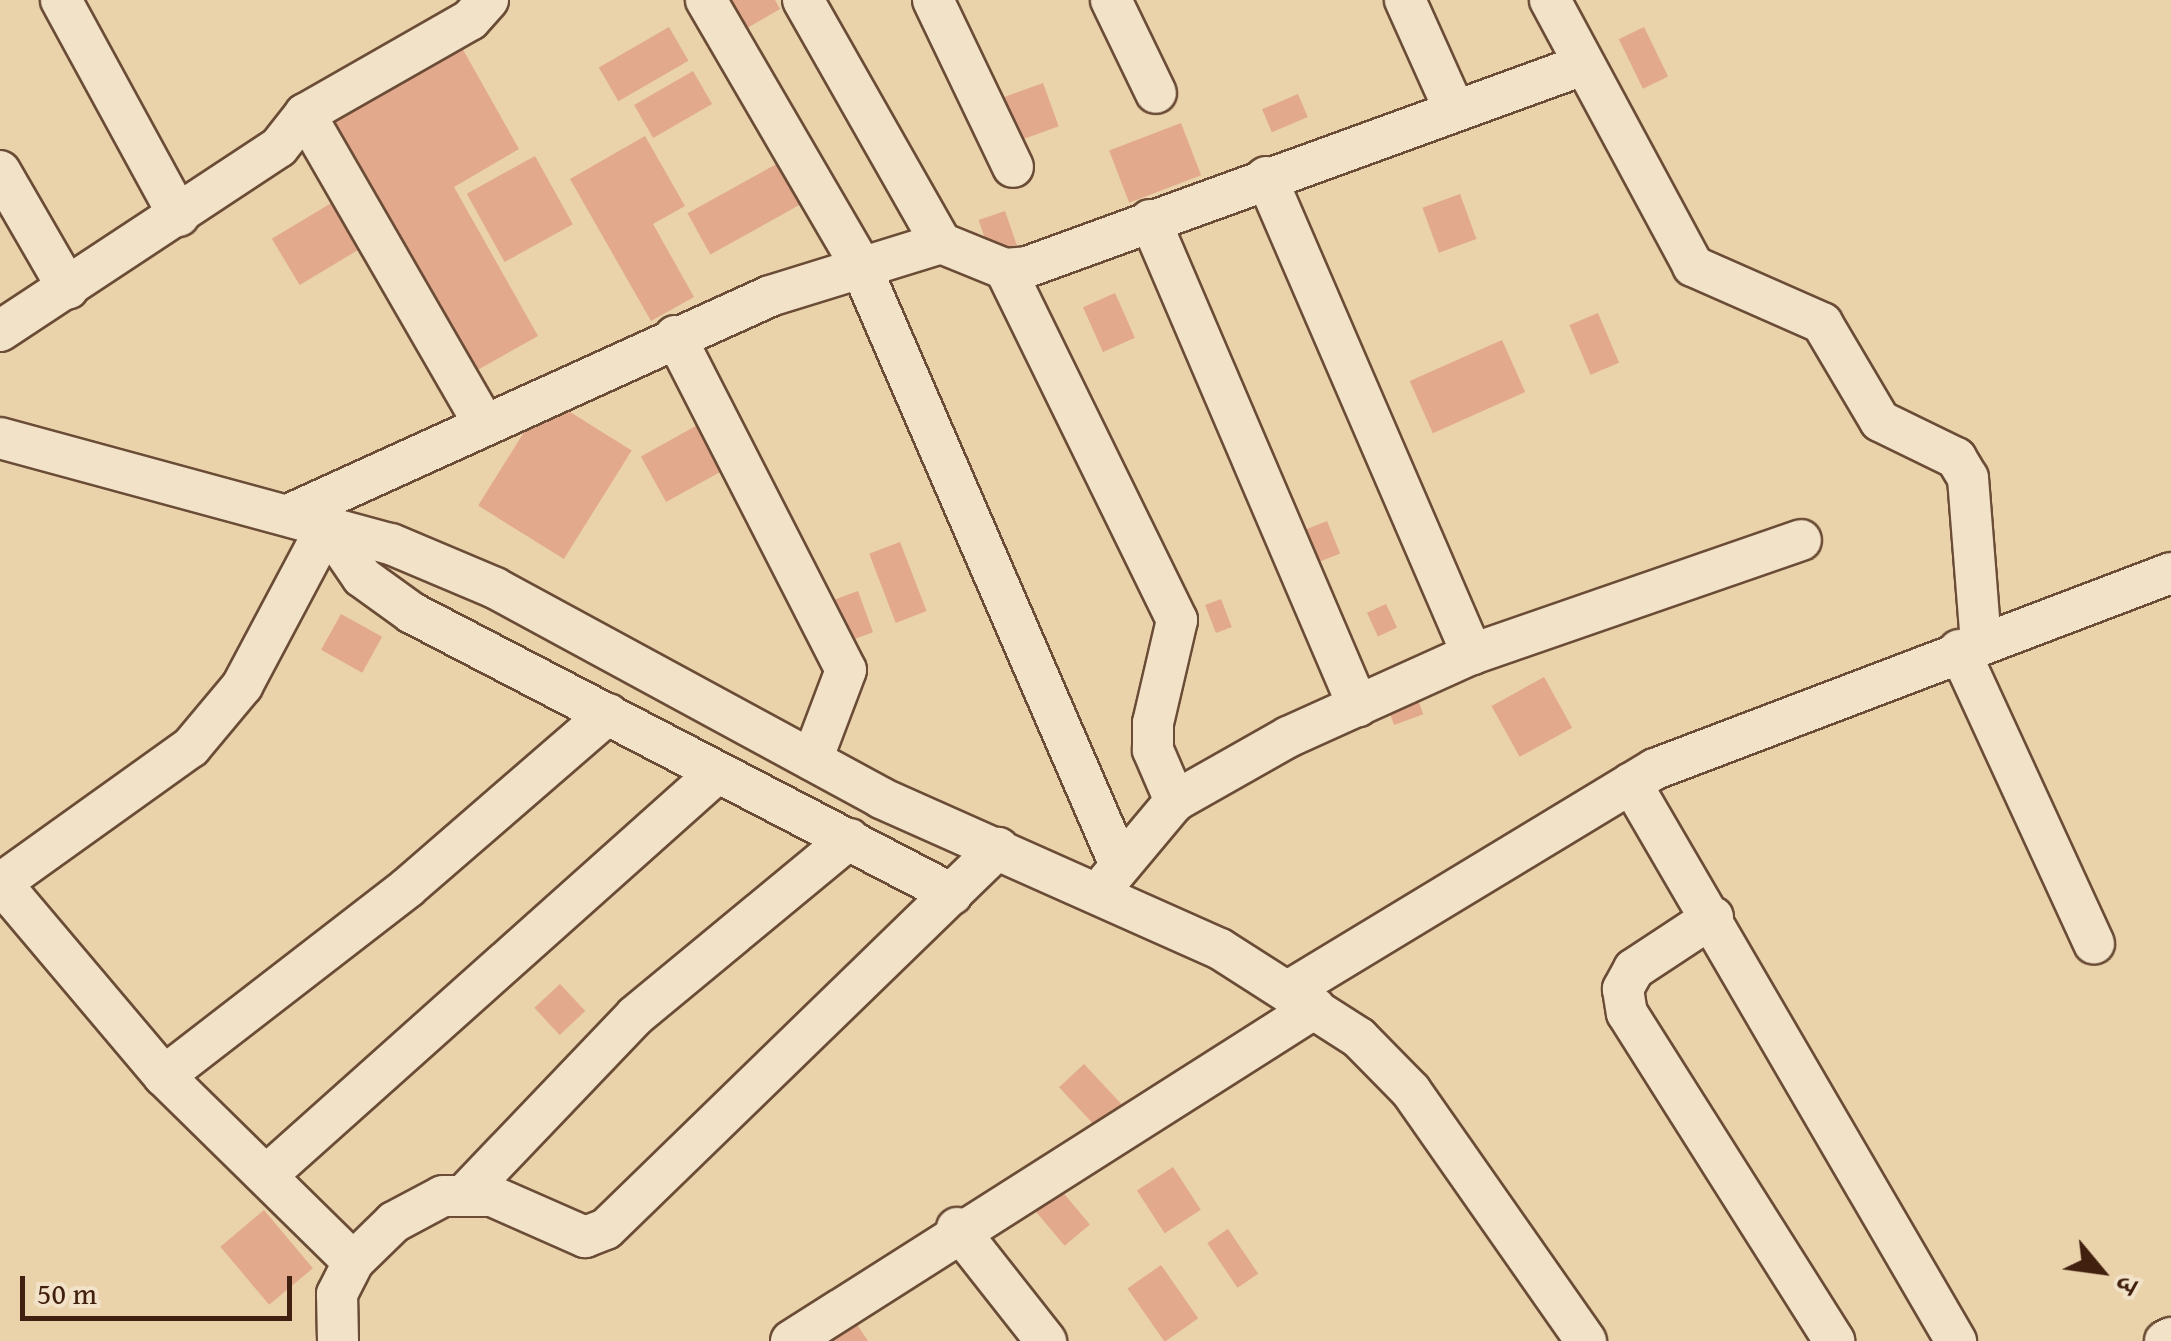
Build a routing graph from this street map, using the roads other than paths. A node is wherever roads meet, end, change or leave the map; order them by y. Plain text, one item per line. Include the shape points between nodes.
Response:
1 (61, 0) edge
2 (488, 0) edge
3 (706, 0) edge
4 (803, 0) edge
5 (933, 0) edge
6 (1110, 0) edge
7 (1405, 0) edge
8 (1550, 0) edge
9 (1583, 64) junction
10 (1156, 94) dead end
11 (1454, 110) junction
12 (306, 114) junction
13 (1013, 167) dead end
14 (0, 171) edge
15 (1266, 177) junction
16 (179, 216) junction
17 (1150, 220) junction
18 (941, 243) junction
19 (860, 265) junction
20 (1005, 269) junction
21 (68, 289) junction
22 (0, 331) edge
23 (675, 336) junction
24 (482, 420) junction
25 (0, 438) edge
26 (288, 515) junction
27 (327, 526) junction
28 (1801, 540) dead end
29 (2171, 573) edge
30 (1970, 646) junction
31 (1472, 654) junction
32 (1358, 706) junction
33 (608, 714) junction
34 (812, 760) junction
35 (718, 772) junction
36 (1631, 782) junction
37 (1175, 801) junction
38 (848, 840) junction
39 (998, 848) junction
40 (1110, 878) junction
41 (1, 882) edge
42 (952, 894) junction
43 (1712, 917) junction
44 (2094, 943) dead end
45 (1303, 999) junction
46 (164, 1076) junction
47 (268, 1174) junction
48 (468, 1190) junction
49 (957, 1228) junction
50 (353, 1262) junction
51 (338, 1341) edge
52 (792, 1341) edge
53 (1046, 1341) edge
54 (1586, 1341) edge
55 (1834, 1341) edge
56 (1956, 1341) edge

1 - 16 street
2 - 12 street via 470,20
3 - 19 street
4 - 18 street
5 - 13 street
6 - 10 street
7 - 11 street
8 - 9 street
9 - 11 street
9 - 30 street via 1694,266 1822,323 1880,421 1956,458 1968,478
11 - 15 street
12 - 16 street via 279,147
12 - 24 street
14 - 21 street
15 - 17 street
15 - 31 street
16 - 21 street
17 - 20 street
17 - 32 street
18 - 19 street
18 - 20 street
19 - 23 street
19 - 40 street
20 - 37 street via 1177,620 1152,724 1152,750
21 - 22 street
23 - 24 street
23 - 34 street via 846,670
24 - 26 street
25 - 26 street
26 - 27 street
27 - 33 street via 362,577 412,613
27 - 34 street via 494,588
27 - 41 street via 242,686 191,747
28 - 31 street
29 - 30 street
30 - 36 street
30 - 44 street
31 - 32 street
32 - 37 street
33 - 35 street
33 - 46 street via 407,888
34 - 39 street
35 - 38 street
35 - 47 street
36 - 43 street
36 - 45 street
37 - 40 street
38 - 42 street
38 - 48 street via 634,1016
39 - 40 street
39 - 42 street
40 - 45 street
41 - 46 street
42 - 48 street via 606,1229 563,1232
43 - 55 street via 1634,969 1623,989 1628,1013
43 - 56 street
45 - 49 street
45 - 54 street via 1411,1091
46 - 47 street
47 - 50 street
48 - 50 street via 394,1222
49 - 52 street
49 - 53 street
50 - 51 street via 337,1294

